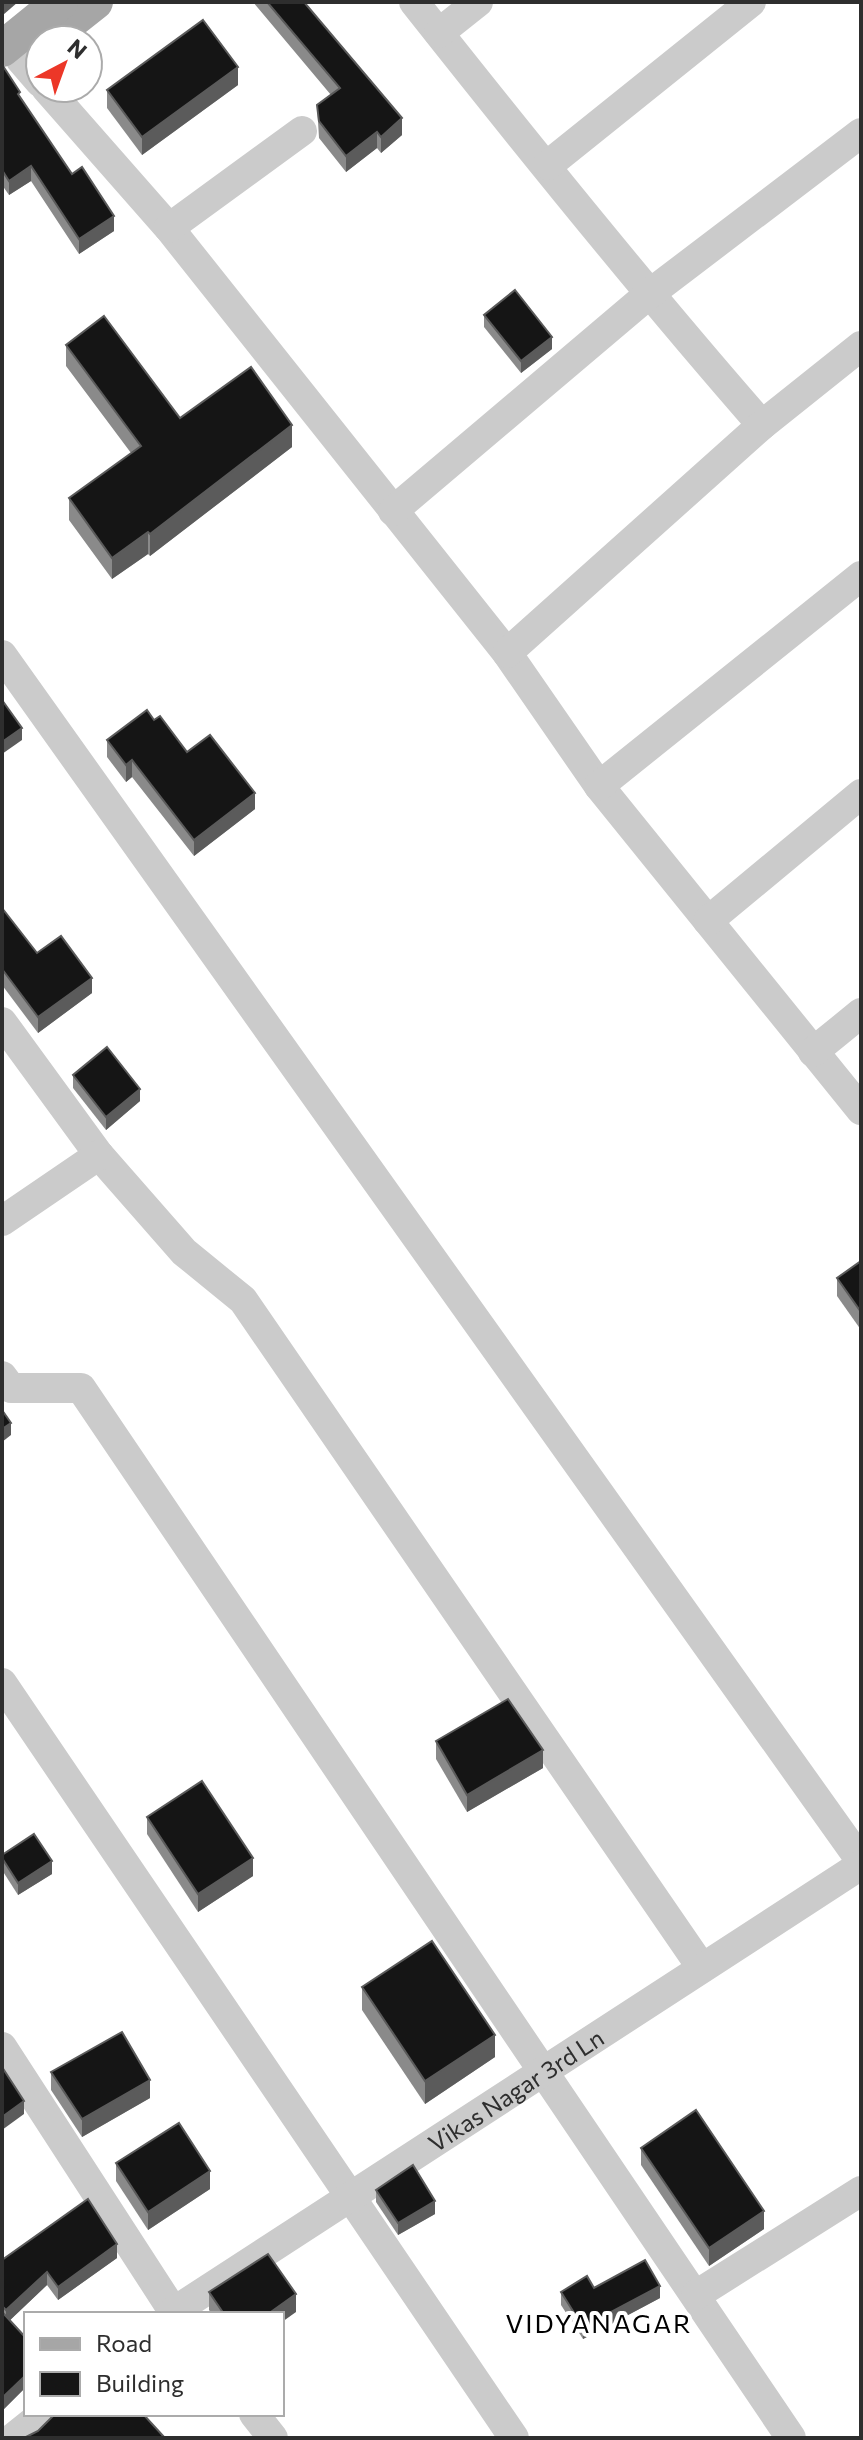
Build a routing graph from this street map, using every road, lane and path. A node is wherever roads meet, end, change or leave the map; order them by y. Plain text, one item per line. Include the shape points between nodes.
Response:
1 (60, 2) edge
2 (95, 2) edge
3 (414, 2) edge
4 (478, 2) edge
5 (751, 2) edge
6 (439, 33) junction
7 (20, 55) edge
8 (60, 104) edge
9 (302, 131) dead end
10 (861, 133) edge
11 (548, 165) junction
12 (169, 228) junction
13 (648, 295) junction
14 (861, 346) edge
15 (762, 425) junction
16 (393, 511) junction
17 (861, 576) edge
18 (507, 653) junction
19 (2, 655) edge
20 (599, 786) junction
21 (861, 794) edge
22 (708, 921) junction
23 (861, 1013) edge
24 (2, 1022) edge
25 (813, 1052) junction
26 (861, 1110) edge
27 (99, 1155) junction
28 (2, 1221) edge
29 (2, 1376) edge
30 (2, 1683) edge
31 (861, 1863) edge
32 (702, 1968) junction
33 (2, 2047) edge
34 (543, 2071) junction
35 (861, 2191) edge
36 (351, 2196) junction
37 (696, 2295) junction
38 (172, 2312) edge
39 (175, 2312) edge
40 (40, 2416) edge
41 (256, 2416) edge
42 (13, 2438) edge
43 (273, 2438) edge
44 (514, 2438) edge
45 (791, 2438) edge

1 - 7 main road
2 - 7 main road
3 - 6 street
4 - 6 street
5 - 11 street
6 - 11 street
8 - 12 street
9 - 12 street
10 - 13 street
11 - 13 street
12 - 16 street
13 - 15 street
13 - 16 street
14 - 15 street
15 - 18 street
16 - 18 street
17 - 20 street
18 - 20 street
19 - 31 street
20 - 22 street
21 - 22 street
22 - 25 street
23 - 25 street
24 - 27 street
25 - 26 street
27 - 28 street
27 - 32 street via 184,1252 243,1300
29 - 34 street via 11,1388 81,1388
30 - 36 street
31 - 32 street, Vikas Nagar 3rd Ln
32 - 34 street, Vikas Nagar 3rd Ln
33 - 38 street
34 - 36 street, Vikas Nagar 3rd Ln
34 - 37 street
35 - 37 street
36 - 39 street, Vikas Nagar 3rd Ln
36 - 44 street
37 - 45 street
40 - 42 street
41 - 43 street

